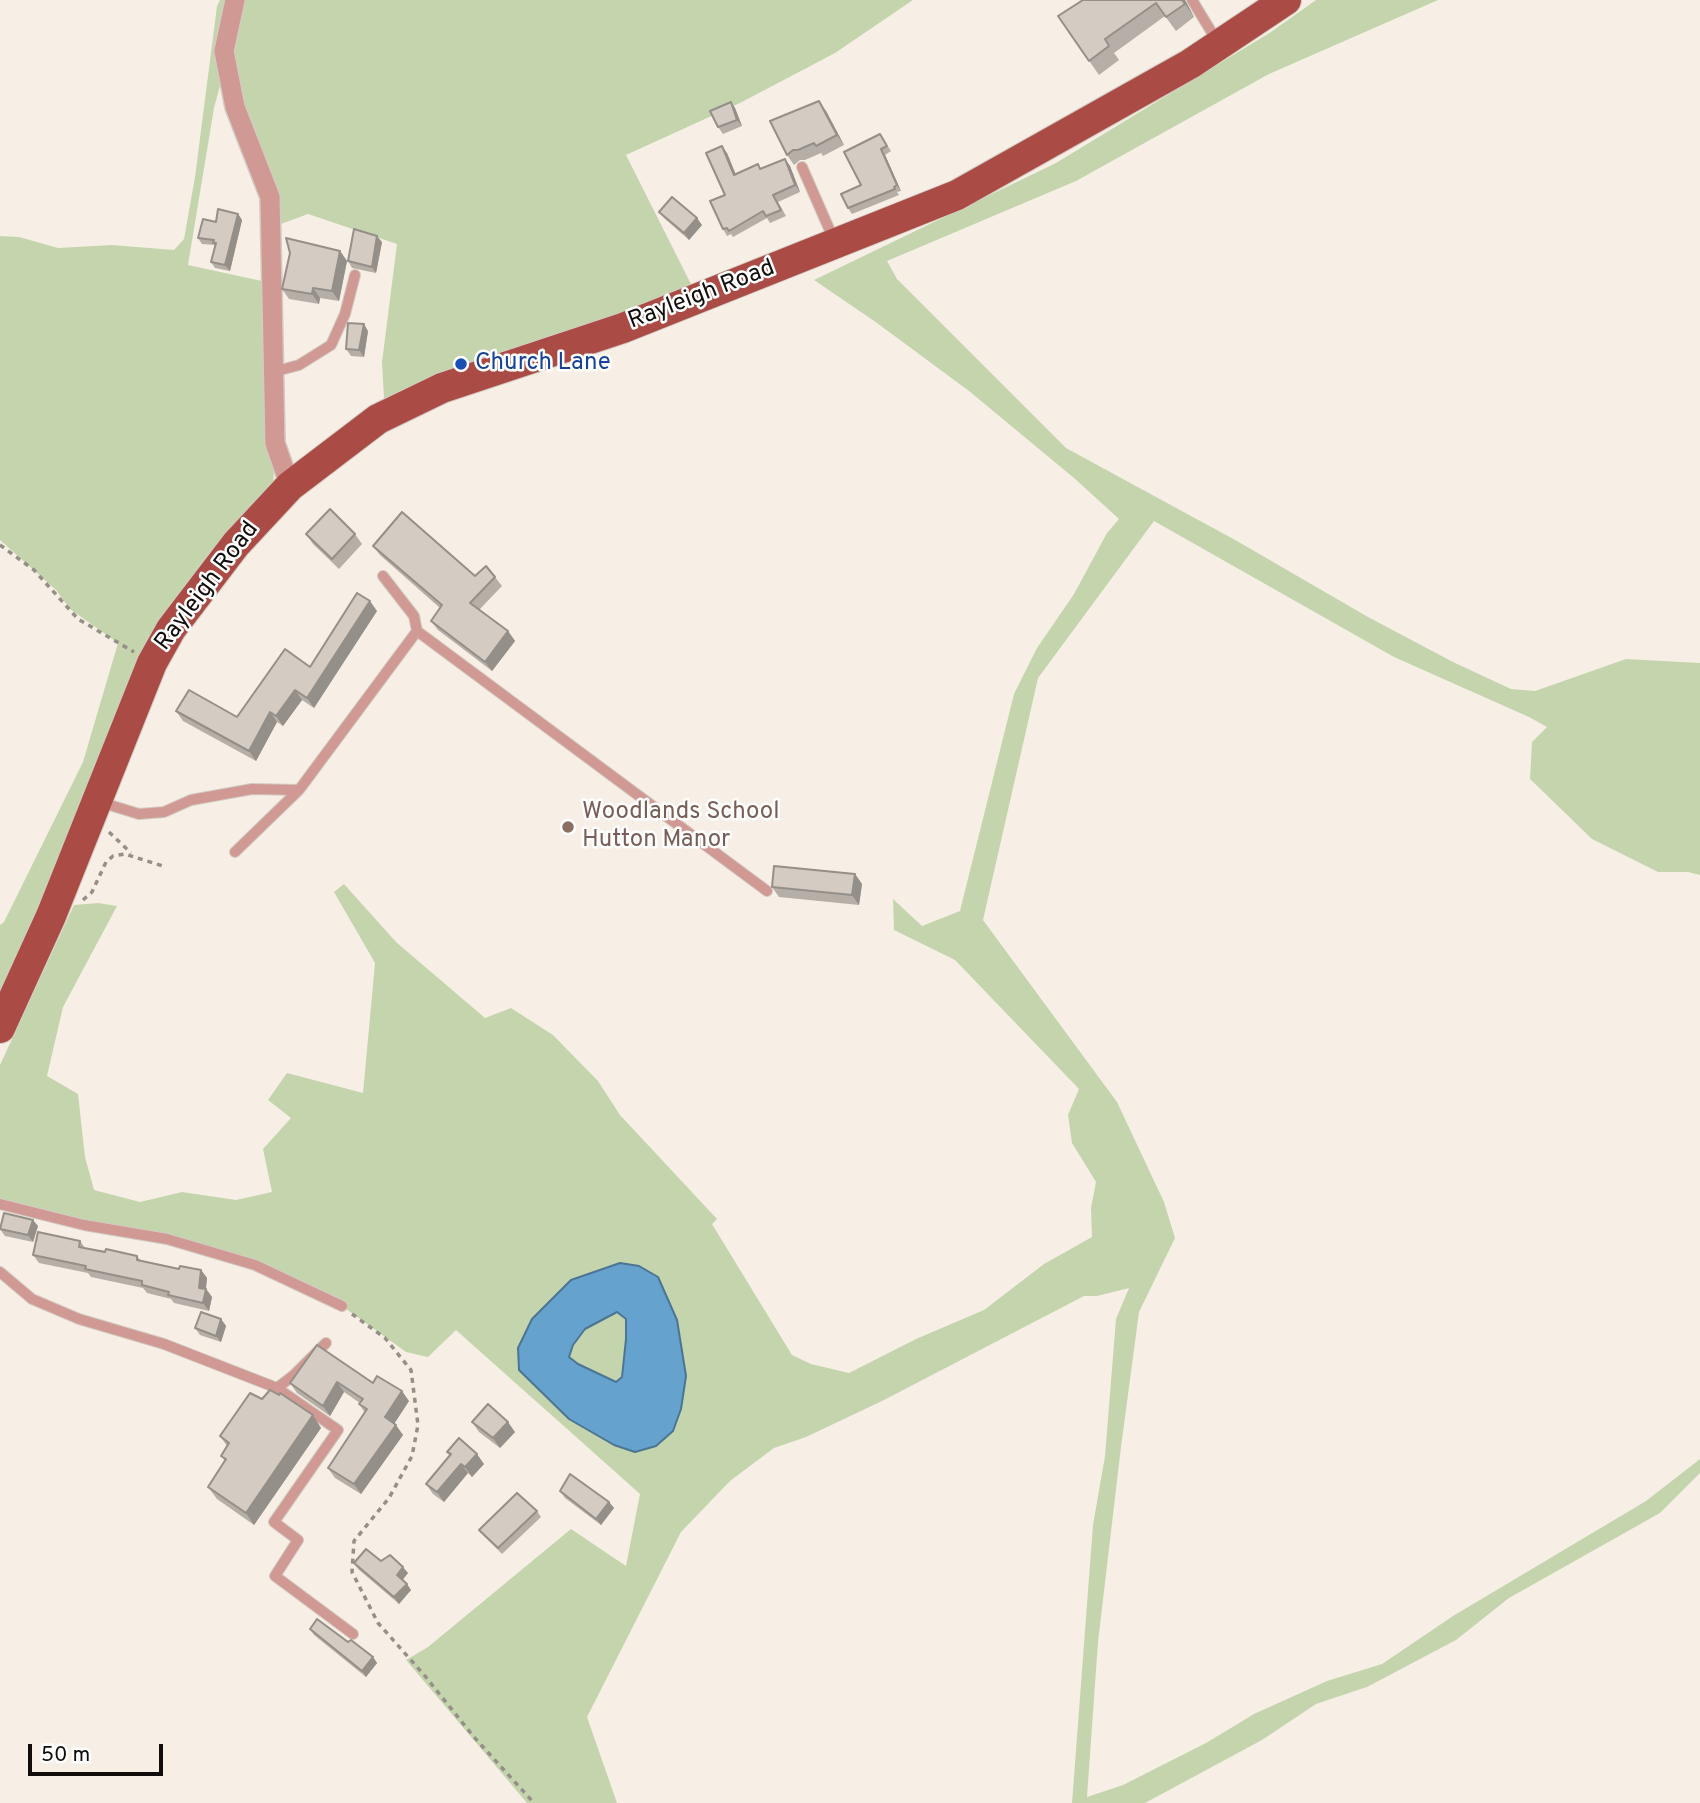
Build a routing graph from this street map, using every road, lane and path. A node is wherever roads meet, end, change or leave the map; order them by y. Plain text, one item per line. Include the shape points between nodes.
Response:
1 (234, 0) edge
2 (1192, 0) edge
3 (1286, 0) edge
4 (1219, 45) junction
5 (802, 167) dead end
6 (835, 244) junction
7 (355, 275) dead end
8 (272, 372) junction
9 (290, 486) junction
10 (0, 545) edge
11 (383, 576) dead end
12 (417, 631) junction
13 (152, 663) junction
14 (299, 790) junction
15 (101, 814) junction
16 (235, 852) dead end
17 (136, 856) junction
18 (163, 866) dead end
19 (767, 891) dead end
20 (48, 921) junction
21 (0, 1028) edge
22 (0, 1204) edge
23 (0, 1272) edge
24 (342, 1306) joint
25 (326, 1343) dead end
26 (277, 1388) junction
27 (353, 1634) dead end
28 (534, 1803) edge

1 - 8 street via 224,51 235,107 270,197
2 - 4 lane
3 - 4 main road, Rayleigh Road
4 - 6 main road, Rayleigh Road via 957,195
5 - 6 lane
6 - 9 main road, Rayleigh Road via 623,328 442,388 378,419
7 - 8 lane via 331,345 299,365
8 - 9 street via 275,443
9 - 13 main road, Rayleigh Road via 236,544 170,629
10 - 13 path via 34,570 78,619
11 - 12 lane via 414,616
12 - 14 lane
12 - 19 lane
13 - 15 main road, Rayleigh Road
14 - 15 lane via 251,789 191,800 164,812
14 - 16 lane
15 - 17 path
15 - 20 main road, Rayleigh Road
17 - 18 path
17 - 20 path via 113,856 92,892
20 - 21 main road, Rayleigh Road
22 - 24 lane via 167,1239 255,1265
23 - 26 lane via 32,1299 79,1320 164,1344
24 - 28 path via 385,1338 411,1370 418,1425 412,1456 355,1541 352,1573 378,1623
25 - 26 lane
26 - 27 lane via 338,1430 274,1522 298,1540 275,1576

